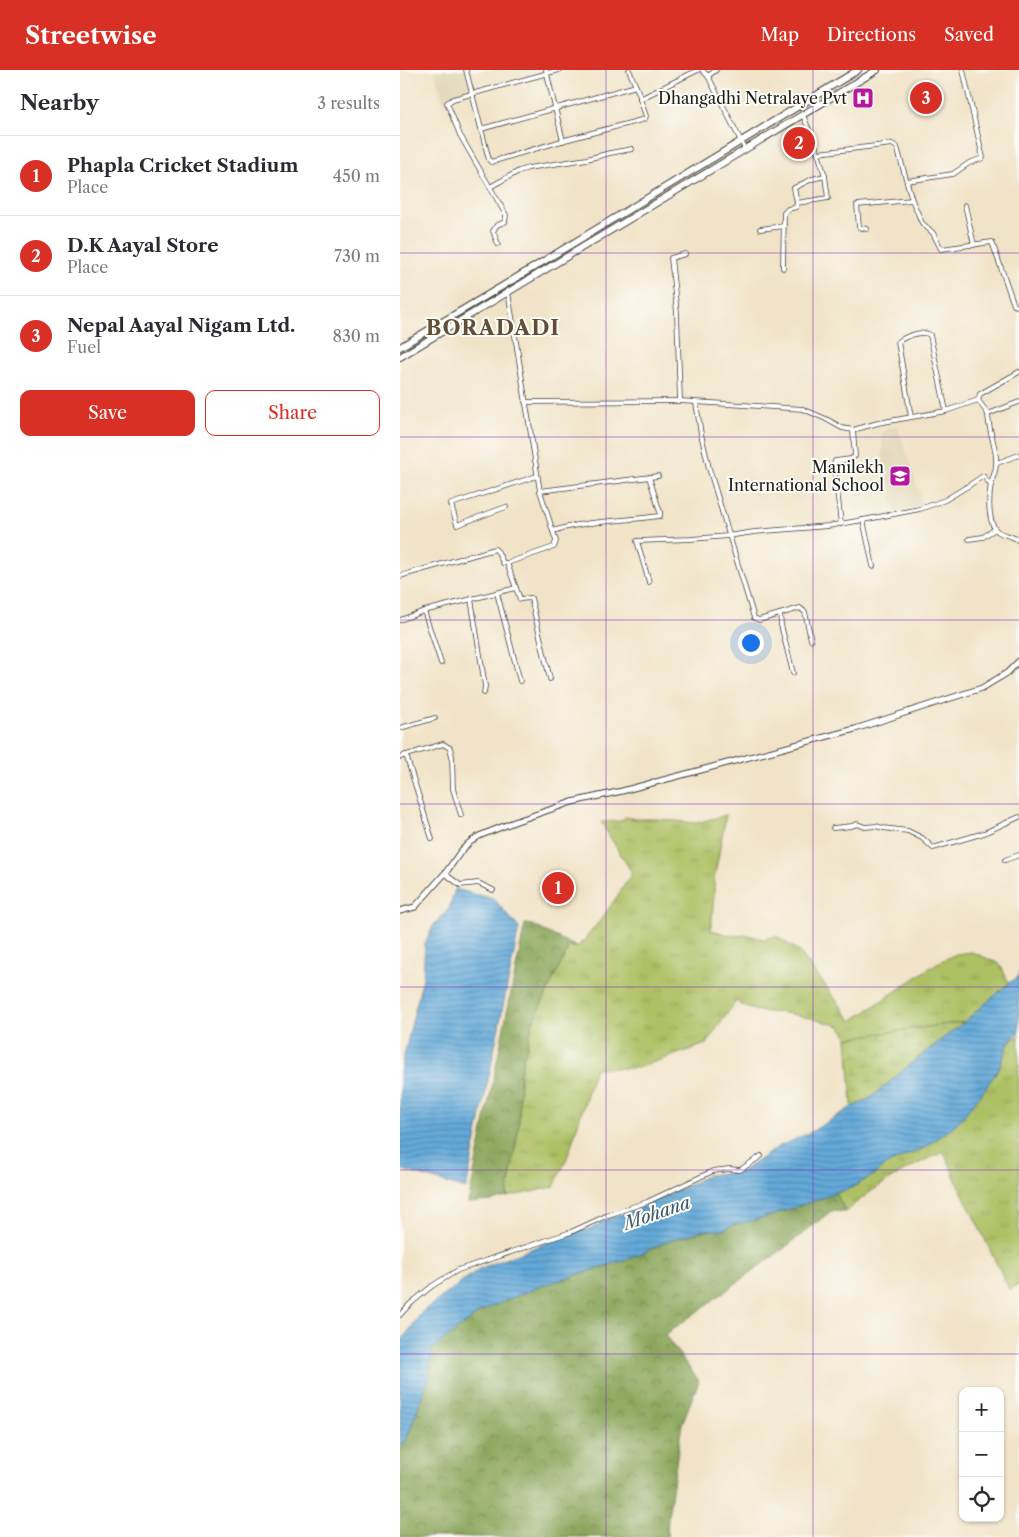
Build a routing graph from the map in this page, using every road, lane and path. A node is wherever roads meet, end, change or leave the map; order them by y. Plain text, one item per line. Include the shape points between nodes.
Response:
1 (466, 70) edge
2 (559, 70) edge
3 (629, 70) edge
4 (700, 70) edge
5 (858, 70) edge
6 (877, 70) edge
7 (963, 70) edge
8 (714, 71) edge
9 (546, 72) edge
10 (708, 76) junction
11 (636, 86) junction
12 (472, 94) junction
13 (640, 99) junction
14 (556, 108) junction
15 (803, 115) junction
16 (481, 129) junction
17 (564, 141) junction
18 (740, 141) junction
19 (632, 149) dead end
20 (745, 150) junction
21 (818, 153) junction
22 (825, 176) junction
23 (907, 181) junction
24 (490, 186) junction
25 (912, 200) junction
26 (797, 203) junction
27 (965, 205) dead end
28 (784, 226) junction
29 (760, 229) dead end
30 (867, 229) dead end
31 (498, 244) dead end
32 (974, 245) junction
33 (685, 254) dead end
34 (783, 268) dead end
35 (508, 292) junction
36 (1019, 308) edge
37 (400, 347) edge
38 (400, 357) edge
39 (1019, 372) edge
40 (978, 400) junction
41 (680, 401) junction
42 (525, 402) junction
43 (1019, 402) edge
44 (696, 403) junction
45 (946, 411) junction
46 (988, 414) junction
47 (911, 417) junction
48 (853, 430) junction
49 (1019, 455) edge
50 (997, 463) junction
51 (537, 476) junction
52 (658, 476) dead end
53 (649, 477) junction
54 (991, 485) junction
55 (540, 491) junction
56 (506, 507) dead end
57 (863, 520) junction
58 (842, 524) junction
59 (995, 529) junction
60 (553, 531) junction
61 (728, 536) junction
62 (969, 539) dead end
63 (1019, 541) edge
64 (507, 563) junction
65 (872, 566) dead end
66 (400, 576) edge
67 (649, 582) dead end
68 (516, 588) junction
69 (497, 593) junction
70 (471, 599) junction
71 (424, 611) junction
72 (780, 614) junction
73 (400, 620) edge
74 (811, 640) dead end
75 (1019, 661) edge
76 (440, 663) dead end
77 (793, 674) dead end
78 (550, 679) dead end
79 (520, 681) dead end
80 (484, 693) dead end
81 (435, 718) dead end
82 (400, 728) edge
83 (406, 755) junction
84 (400, 757) edge
85 (461, 815) dead end
86 (1019, 817) edge
87 (833, 828) dead end
88 (432, 839) dead end
89 (1019, 855) edge
90 (1005, 860) dead end
91 (447, 871) junction
92 (493, 890) dead end
93 (400, 911) edge
94 (761, 1156) dead end
95 (400, 1315) edge

1 - 12 street
2 - 9 street
3 - 11 street
4 - 10 street
4 - 13 street
5 - 18 highway
6 - 15 highway
7 - 23 street via 983,158 968,163 953,174
8 - 10 street
9 - 12 street
9 - 14 street
10 - 18 street
11 - 13 street
11 - 14 street
12 - 16 street
12 - 24 street via 447,103 476,166
13 - 17 street via 645,119
14 - 16 street
14 - 17 street
15 - 20 highway
15 - 21 street
16 - 17 street via 491,162
18 - 20 street
18 - 37 highway
19 - 24 street via 528,168
20 - 35 highway
21 - 22 street
21 - 23 street via 892,144 897,147
22 - 26 street via 794,188
22 - 26 street via 828,198
23 - 25 street
24 - 31 street via 506,214 505,222 493,231
25 - 30 street via 857,205 860,227
25 - 32 street via 922,223 933,233 942,250
26 - 28 street via 785,211
27 - 32 street
28 - 29 street
28 - 34 street
32 - 36 street via 992,242 1014,305
33 - 41 street via 671,258 677,313
35 - 38 highway
35 - 42 street
39 - 40 street via 980,394
40 - 45 street
40 - 46 street
41 - 42 street
41 - 44 street
42 - 51 street
43 - 46 street
44 - 48 street via 803,409
44 - 61 street via 709,468
45 - 47 street
45 - 47 street via 930,334 925,332 898,342
46 - 50 street
47 - 48 street
48 - 58 street via 855,456 834,464
49 - 50 street
50 - 54 street
51 - 55 street
51 - 56 street via 451,504 457,524
52 - 53 street
53 - 55 street
53 - 60 street via 660,516 595,522
54 - 57 street via 983,476 945,500 920,509
54 - 59 street via 990,517
55 - 60 street
57 - 58 street
57 - 65 street
58 - 61 street
59 - 62 street via 982,537
59 - 63 street
60 - 64 street via 554,547
61 - 67 street via 637,541
61 - 72 street via 754,618 759,620
64 - 66 street via 503,563 495,549
64 - 68 street
68 - 69 street
68 - 78 street via 520,599 531,598
69 - 70 street
69 - 79 street
70 - 71 street
70 - 80 street via 486,686
71 - 73 street
71 - 76 street
72 - 74 street via 800,608 805,612
72 - 77 street
75 - 91 main road via 982,688 855,730 572,802 514,822 469,843
81 - 82 street
83 - 84 street
83 - 85 street via 443,744 450,748 453,788
83 - 88 street
86 - 87 street via 984,833 933,848 908,831 857,824
89 - 90 street
91 - 92 street via 448,876 460,884 478,883
91 - 93 main road via 414,907
94 - 95 street via 740,1170 713,1171 572,1232 458,1270 432,1286

